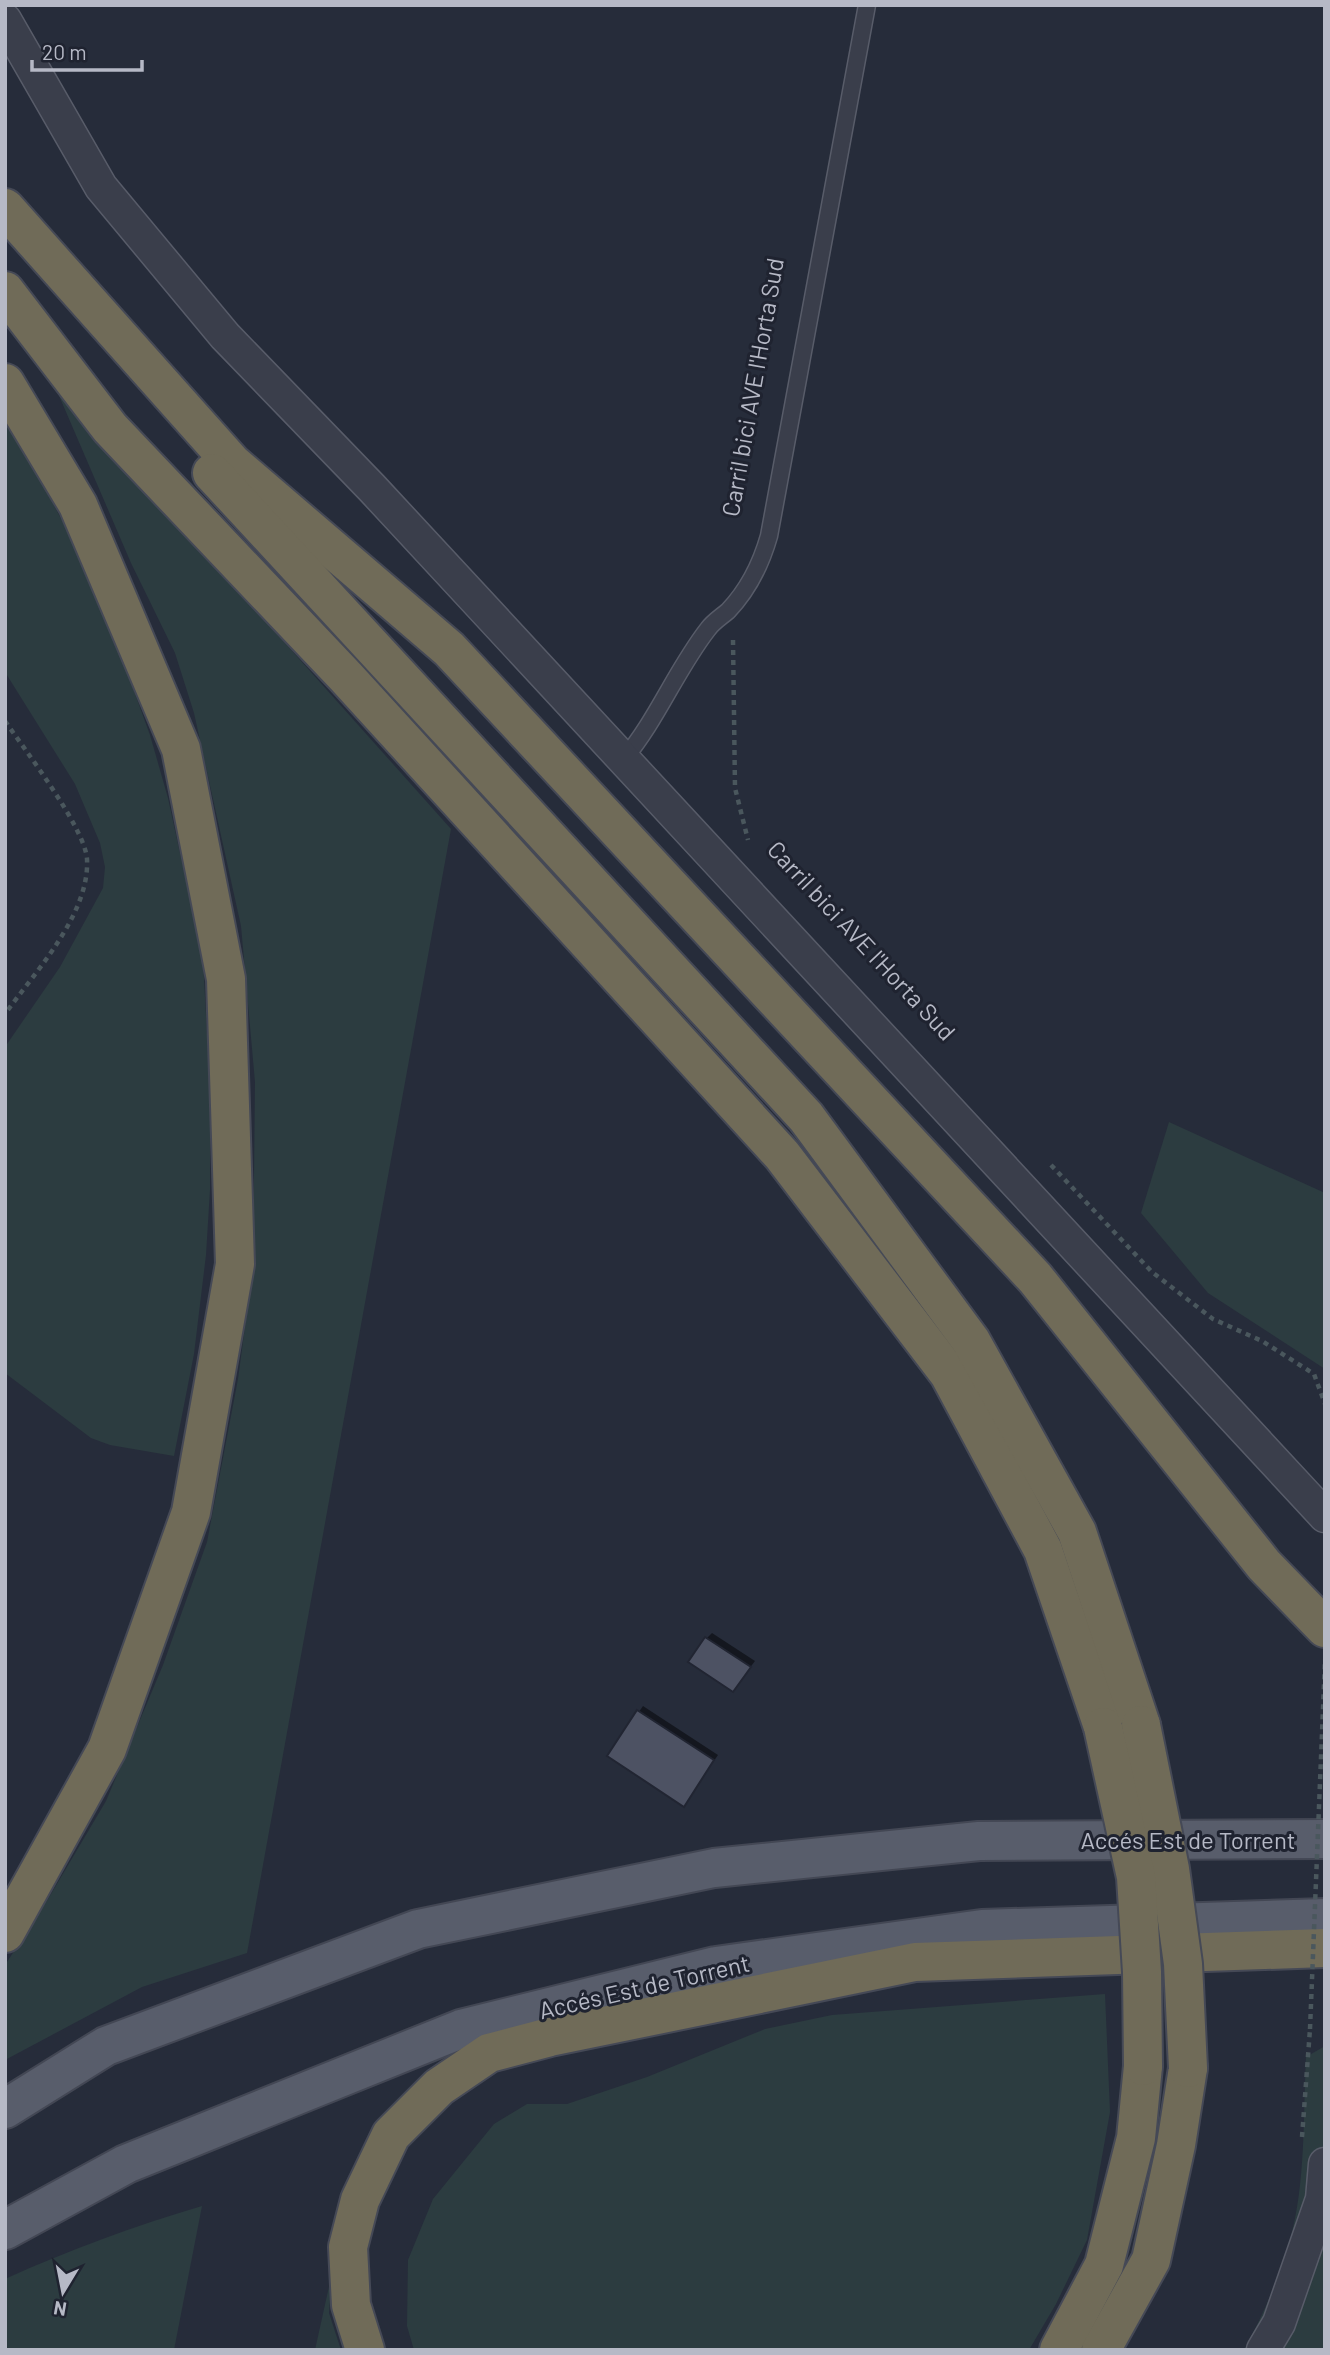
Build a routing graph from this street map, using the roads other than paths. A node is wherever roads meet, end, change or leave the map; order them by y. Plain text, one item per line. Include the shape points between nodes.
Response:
1 (867, 5) edge
2 (5, 20) edge
3 (5, 208) edge
4 (5, 214) edge
5 (5, 291) edge
6 (5, 383) edge
7 (623, 760) junction
8 (1325, 1516) edge
9 (1325, 1628) edge
10 (1325, 1839) edge
11 (1325, 1918) edge
12 (5, 1933) edge
13 (1325, 1948) edge
14 (5, 2109) edge
15 (1325, 2164) edge
16 (5, 2230) edge
17 (365, 2350) edge
18 (1059, 2350) edge
19 (1101, 2350) edge
20 (1263, 2350) edge

1 - 7 lane via 761,562 729,610 709,627
2 - 7 street via 101,187 216,325
3 - 9 highway via 232,463 449,649 1035,1278 1264,1565
4 - 19 highway, bridge via 127,382 806,1117 971,1340 1077,1532 1141,1725 1182,1950 1188,2068 1177,2145 1151,2260
5 - 18 highway, bridge via 110,428 346,677 782,1155 949,1374 1043,1550 1103,1727 1136,1877 1142,1972 1143,2067 1136,2138 1104,2265
6 - 12 highway via 78,505 181,749 226,979 234,1264 191,1512 107,1749
7 - 8 street
10 - 14 main road, Accés Est de Torrent via 979,1841 674,1876 418,1929 106,2046
11 - 16 main road, Accés Est de Torrent via 982,1929 716,1966 461,2029 126,2164
13 - 17 highway via 915,1962 489,2053 439,2087 391,2135 360,2200 348,2247 351,2305
15 - 20 street via 1322,2199 1279,2323

